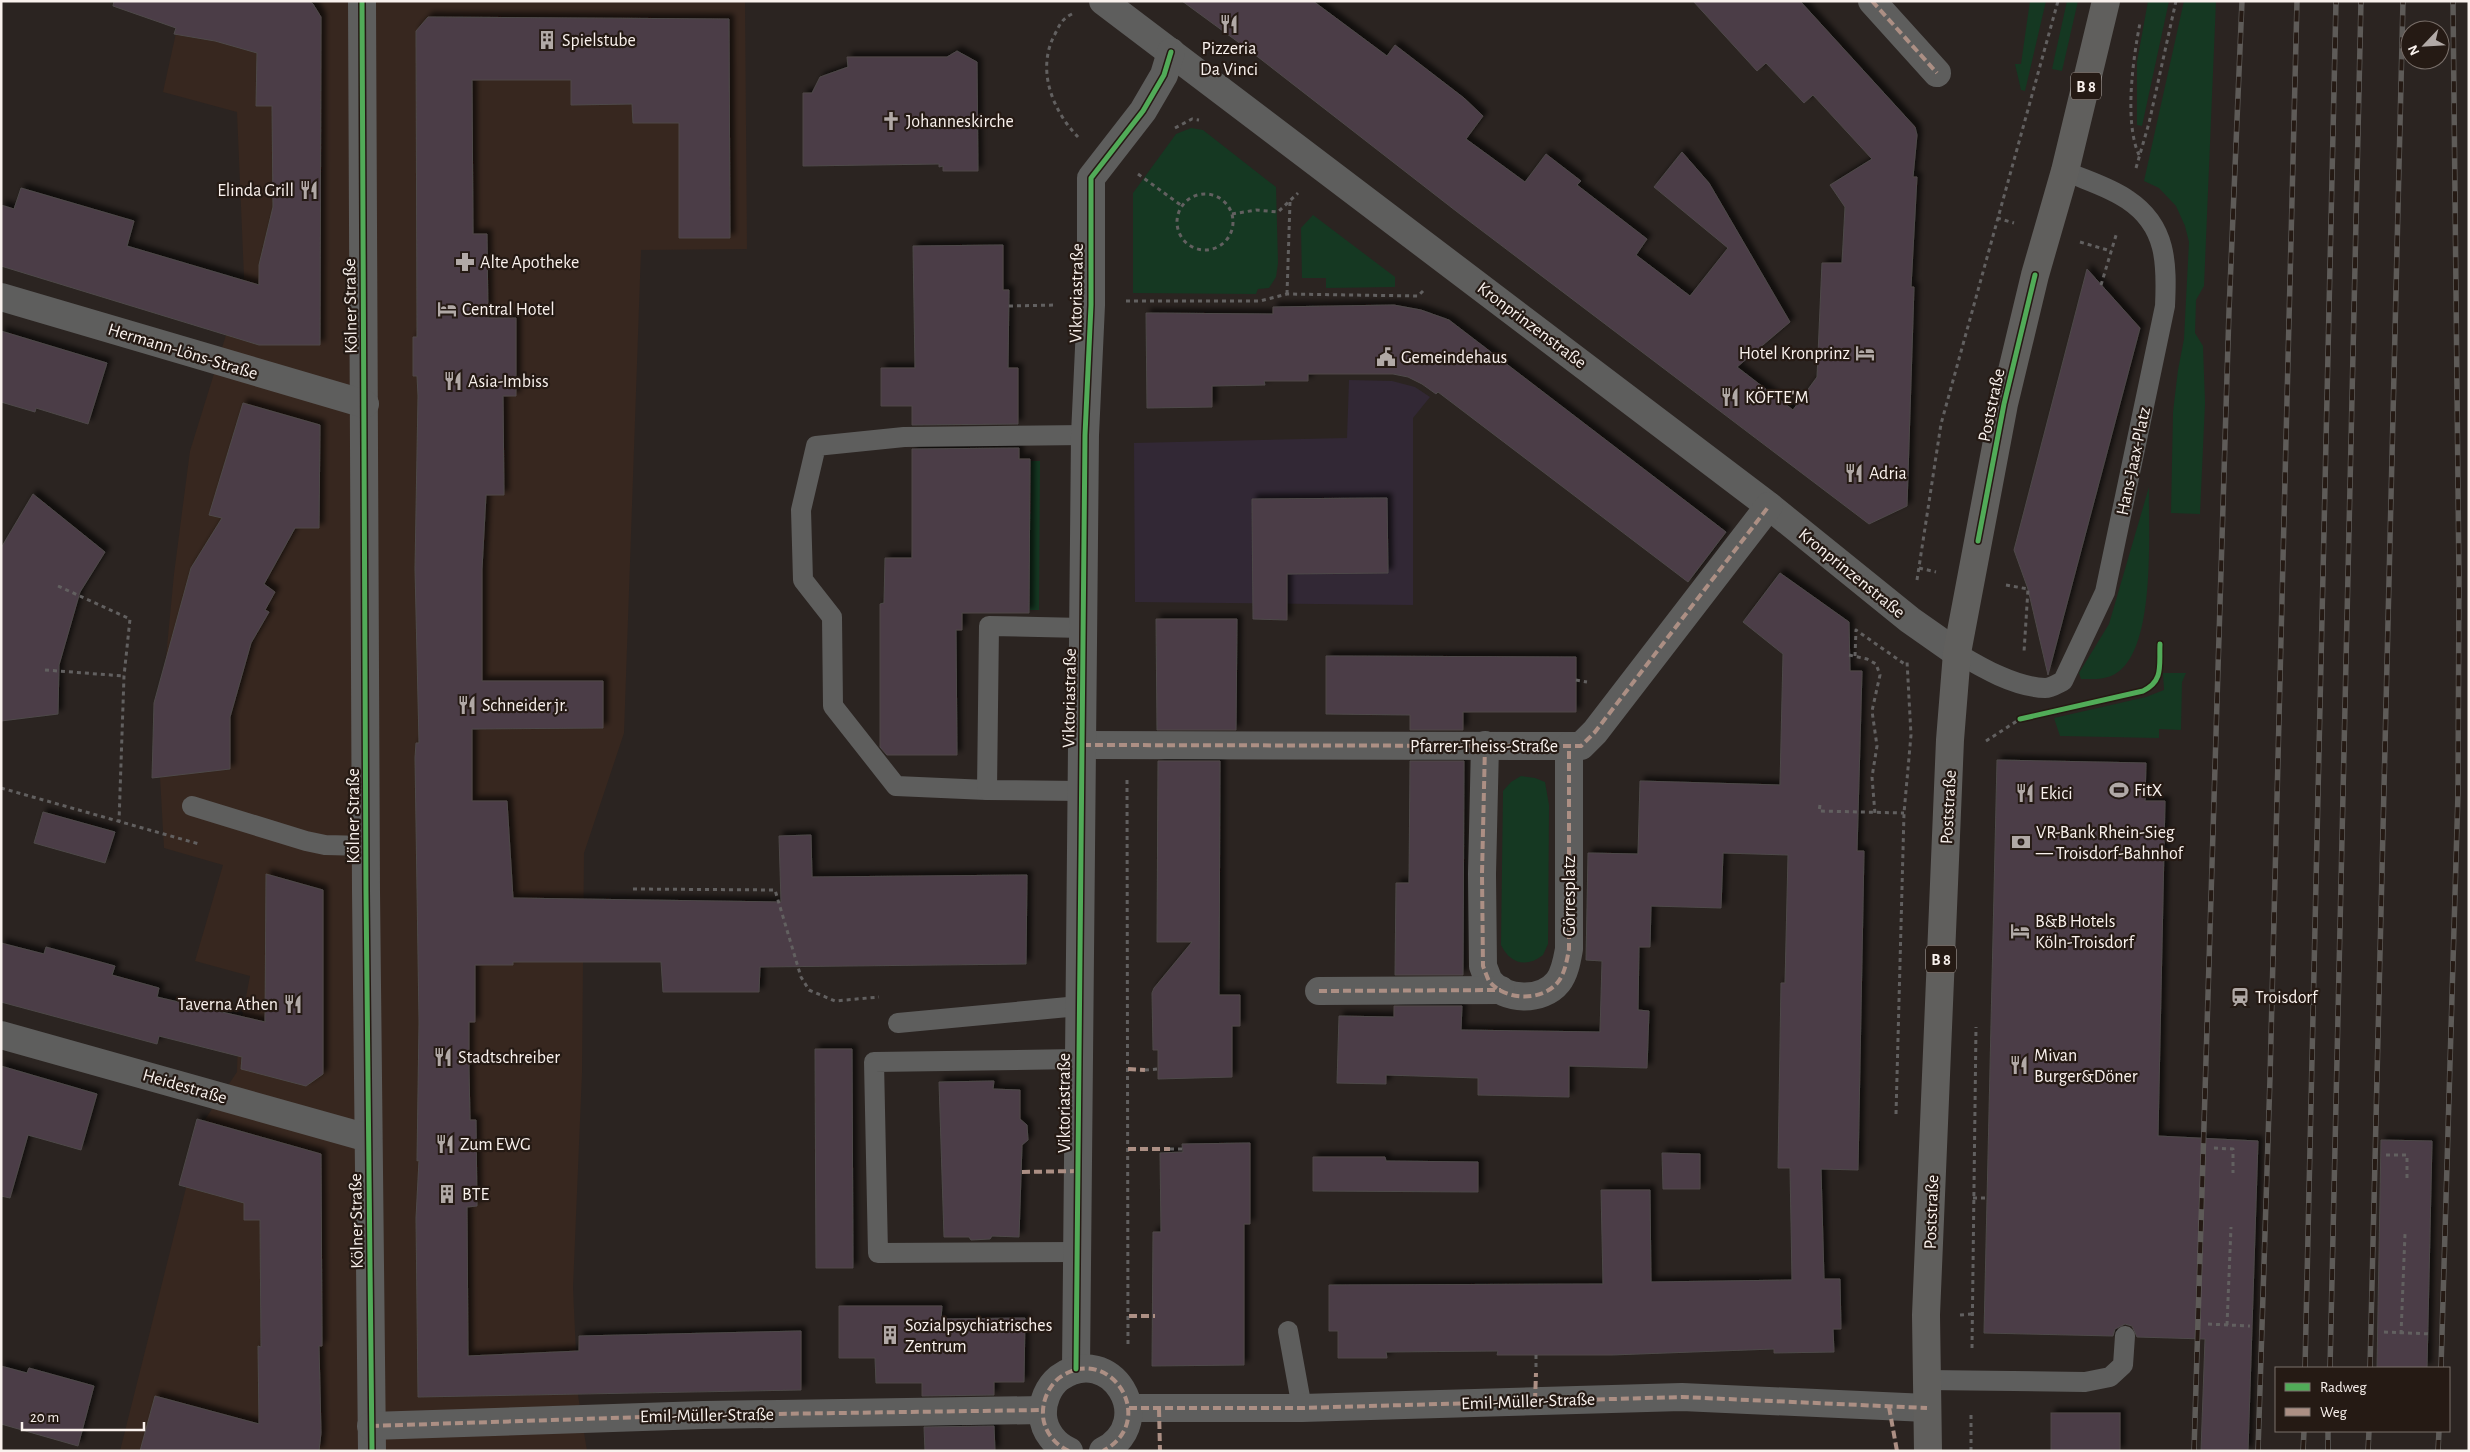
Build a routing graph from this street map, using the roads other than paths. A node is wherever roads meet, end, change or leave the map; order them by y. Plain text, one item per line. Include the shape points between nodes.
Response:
1 (362, 1) edge
2 (1103, 1) edge
3 (1872, 1) edge
4 (2106, 1) edge
5 (1171, 52) junction
6 (1937, 73) dead end
7 (2065, 171) junction
8 (1, 297) edge
9 (366, 404) junction
10 (1085, 435) junction
11 (1769, 506) junction
12 (1083, 628) junction
13 (1957, 653) junction
14 (1083, 745) junction
15 (1485, 745) junction
16 (1569, 746) junction
17 (987, 790) junction
18 (1081, 791) junction
19 (192, 806) dead end
20 (366, 846) junction
21 (1501, 990) junction
22 (1319, 991) dead end
23 (1079, 1006) junction
24 (898, 1023) dead end
25 (1, 1035) edge
26 (1078, 1059) junction
27 (368, 1138) junction
28 (1077, 1252) junction
29 (1288, 1330) dead end
30 (2126, 1336) dead end
31 (1076, 1370) junction
32 (1927, 1380) junction
33 (1129, 1408) junction
34 (1302, 1408) junction
35 (1927, 1408) junction
36 (1043, 1410) junction
37 (372, 1438) edge
38 (1069, 1451) edge
39 (1103, 1451) edge
40 (1928, 1451) edge

1 - 9 street, Kölner Straße
2 - 5 street, Kronprinzenstraße
3 - 6 street
4 - 7 main road, Poststraße / B 8
5 - 10 street, Viktoriastraße via 1164,75 1143,111 1091,178 1091,299
5 - 11 street, Kronprinzenstraße
7 - 13 main road, Poststraße / B 8 via 2035,275 2004,404
7 - 13 lane, Hans-Jaax-Platz via 2128,199 2143,212 2160,237 2167,268 2165,306 2105,592 2062,681 2054,686 2046,688 2020,682 1983,668
8 - 9 street, Hermann-Löns-Straße
9 - 20 street, Kölner Straße
10 - 12 street, Viktoriastraße
10 - 17 lane via 904,437 816,446 801,510 803,580 832,616 833,706 896,786
11 - 13 street, Kronprinzenstraße via 1910,620
11 - 16 street, Pfarrer-Theiss-Straße via 1588,741 1581,746
12 - 14 street, Viktoriastraße
12 - 17 lane via 989,626
13 - 32 main road, Poststraße / B 8 via 1950,740 1926,1315
14 - 15 street, Pfarrer-Theiss-Straße
14 - 18 street, Viktoriastraße
15 - 16 street, Pfarrer-Theiss-Straße
15 - 21 street via 1483,966 1489,980
16 - 21 street, Görresplatz via 1569,949 1565,966 1558,982 1535,996 1516,996
17 - 18 lane
18 - 23 street, Viktoriastraße
19 - 20 lane via 306,841
20 - 27 street, Kölner Straße
21 - 22 street, Görresplatz
23 - 24 lane
23 - 26 street, Viktoriastraße
25 - 27 street, Heidestraße
26 - 28 street, Viktoriastraße
26 - 28 lane via 874,1062 878,1253
27 - 37 street, Kölner Straße
28 - 31 street, Viktoriastraße
29 - 34 lane
30 - 32 lane via 2123,1364 2110,1377 2085,1382
31 - 33 street via 1105,1373 1117,1381
31 - 36 street via 1056,1380 1049,1388
32 - 35 main road, Poststraße / B 8
33 - 34 street, Emil-Müller-Straße
33 - 39 street via 1118,1440
34 - 35 street, Emil-Müller-Straße via 1682,1396
35 - 40 main road, Poststraße / B 8
36 - 37 street, Emil-Müller-Straße via 712,1414
36 - 38 street via 1049,1433

